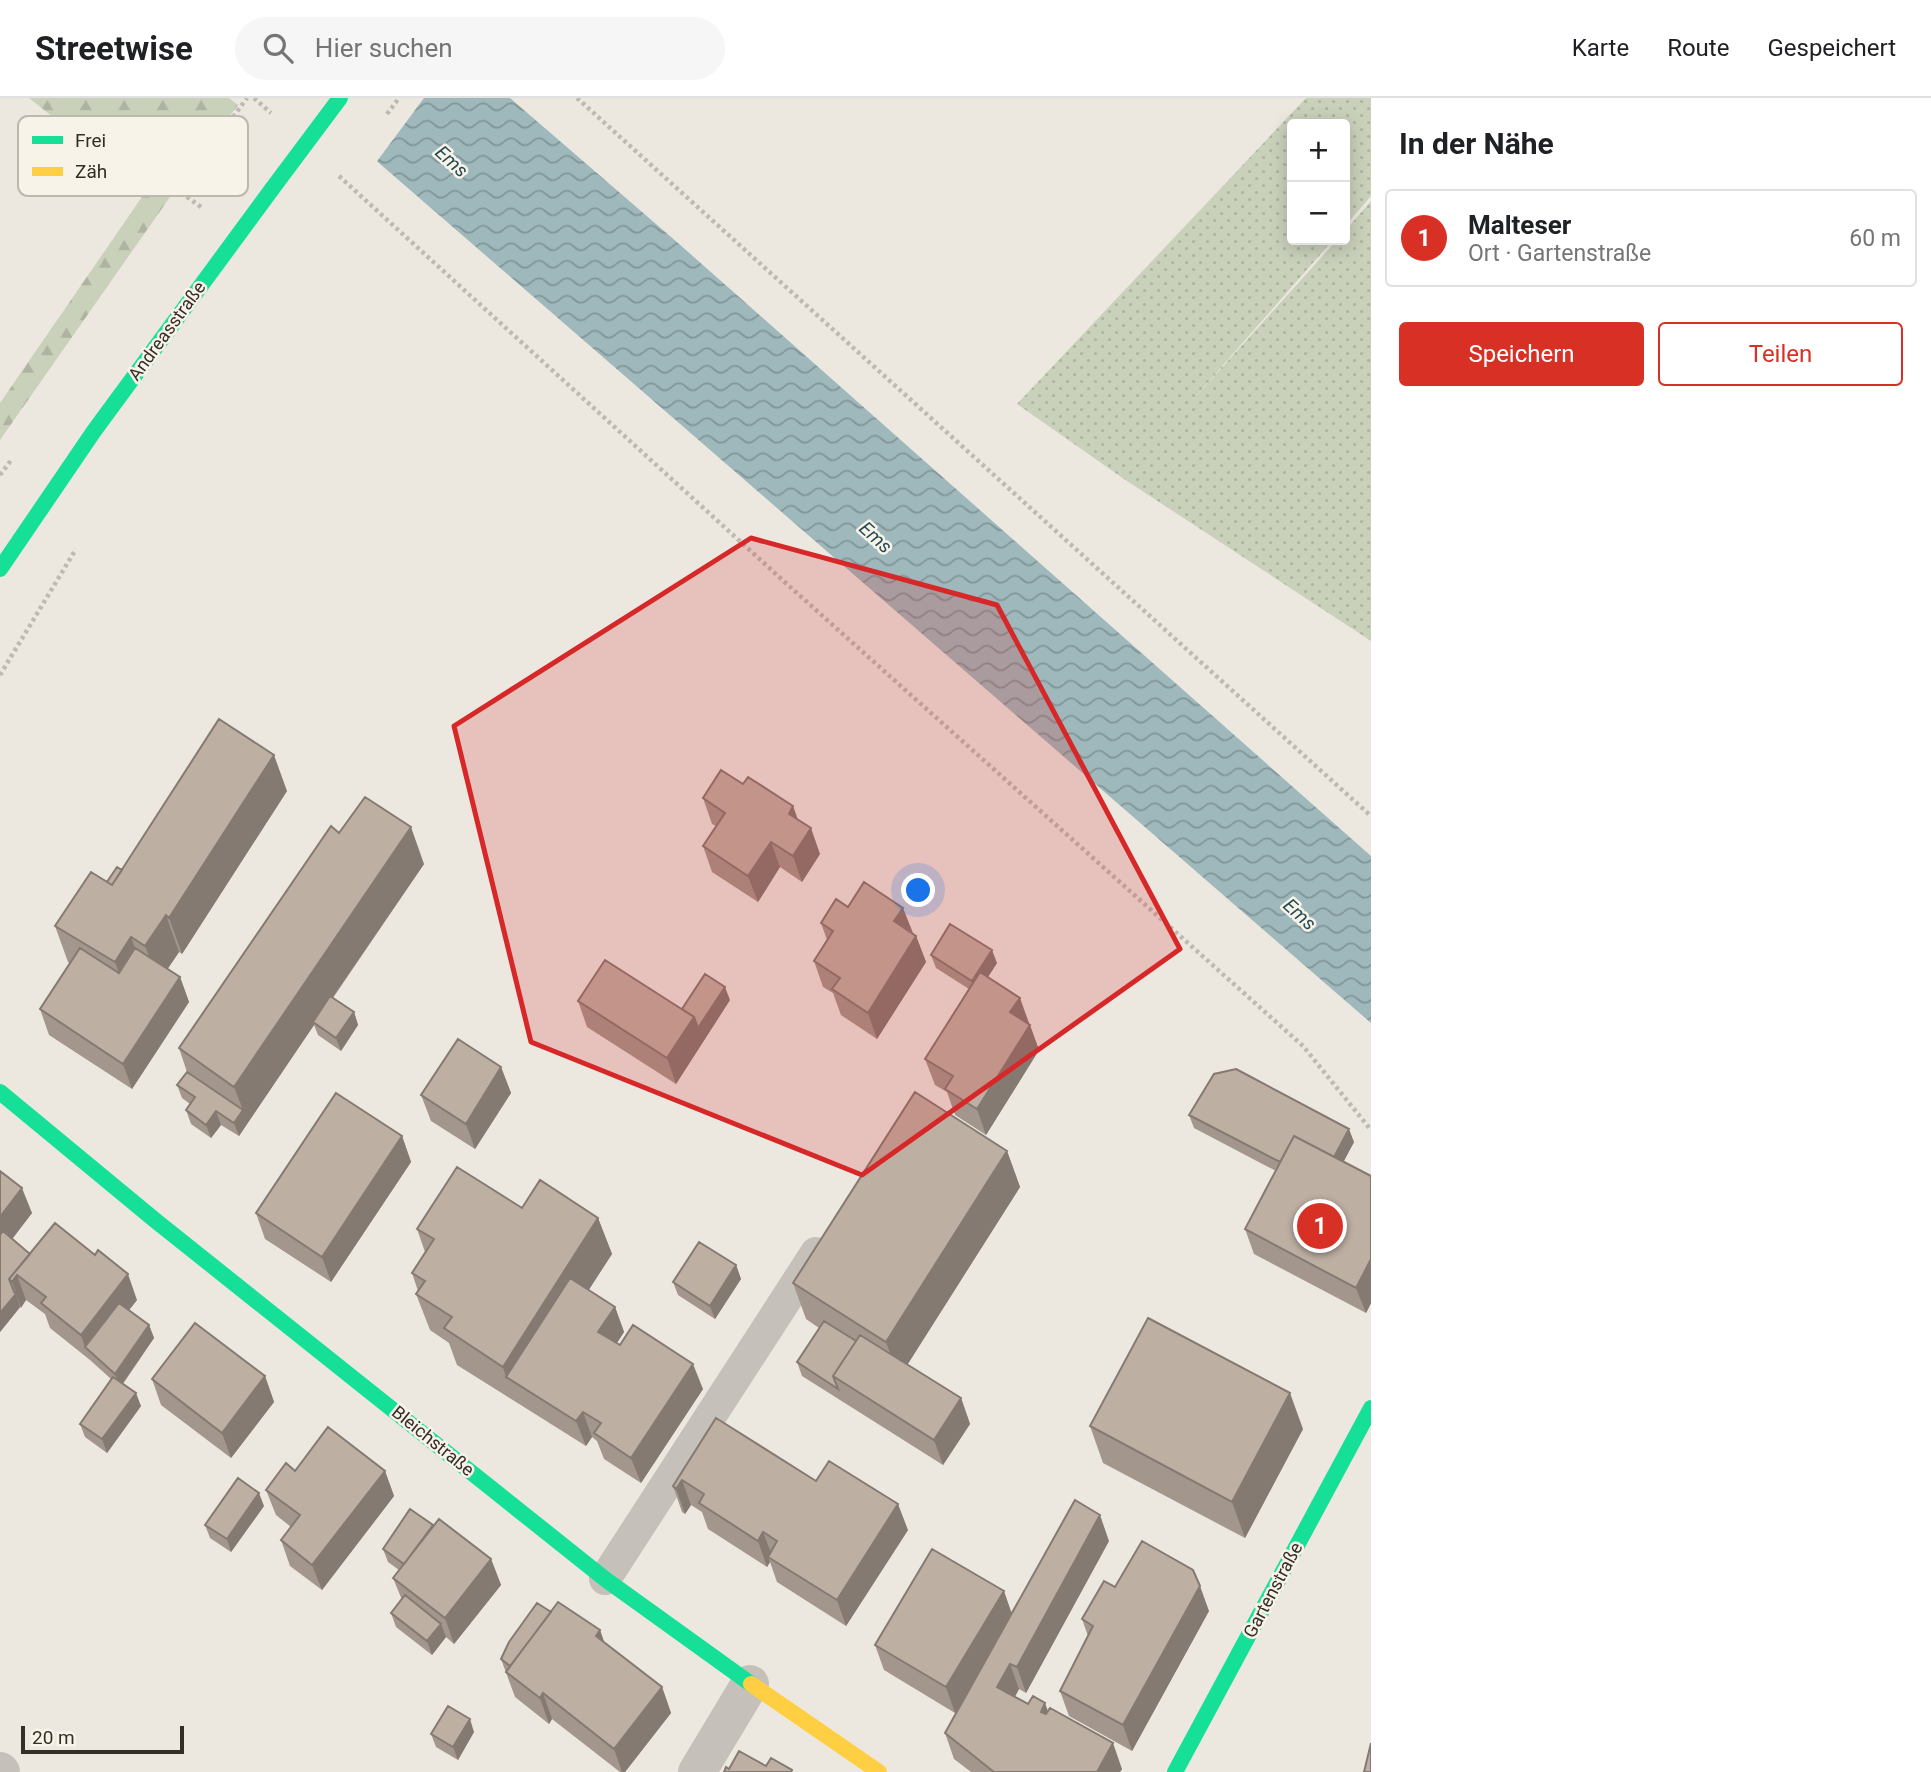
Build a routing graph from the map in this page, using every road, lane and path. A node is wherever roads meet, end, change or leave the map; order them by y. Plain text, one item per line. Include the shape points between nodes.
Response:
1 (247, 98) edge
2 (254, 98) edge
3 (340, 98) edge
4 (577, 98) edge
5 (234, 116) edge
6 (274, 117) dead end
7 (336, 173) dead end
8 (186, 196) edge
9 (201, 207) dead end
10 (0, 569) edge
11 (1371, 816) edge
12 (0, 1092) edge
13 (1371, 1130) edge
14 (831, 1230) edge
15 (1371, 1408) edge
16 (605, 1579) junction
17 (750, 1684) junction
18 (697, 1772) edge
19 (878, 1772) edge
20 (1175, 1772) edge

1 - 5 path
2 - 6 path
3 - 10 street, Andreasstraße, bridge via 94,431
4 - 11 path
7 - 13 path via 1304,1046
8 - 9 path
12 - 16 street, Bleichstraße
14 - 16 lane
15 - 20 street, Gartenstraße
16 - 17 street, Bleichstraße
17 - 18 street
17 - 19 street, Bleichstraße

